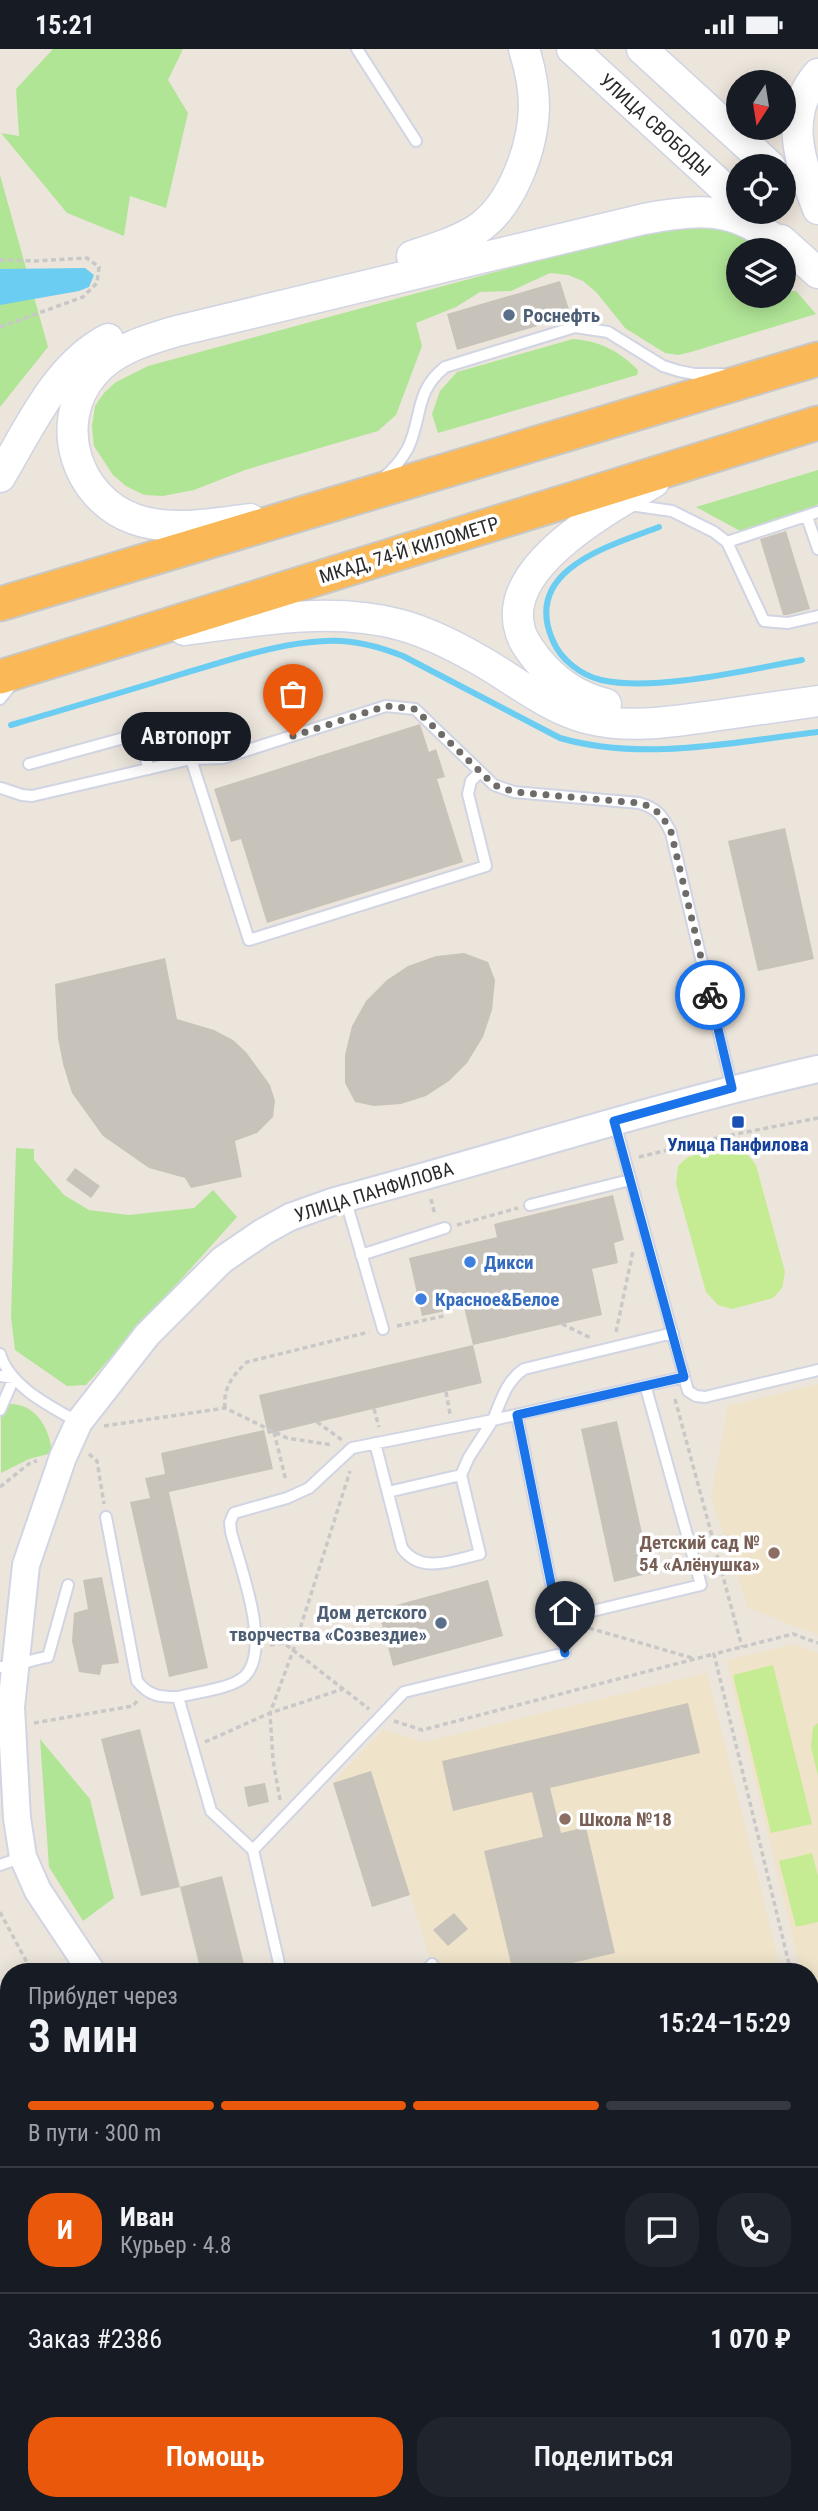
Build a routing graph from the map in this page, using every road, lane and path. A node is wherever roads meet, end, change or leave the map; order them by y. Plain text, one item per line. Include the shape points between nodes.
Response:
1 (357, 49) edge
2 (524, 49) edge
3 (572, 49) edge
4 (642, 49) edge
5 (818, 74) edge
6 (416, 141) dead end
7 (757, 154) edge
8 (726, 190) edge
9 (796, 190) edge
10 (818, 209) edge
11 (763, 224) edge
12 (772, 238) edge
13 (779, 238) edge
14 (796, 254) edge
15 (0, 260) edge
16 (818, 273) edge
17 (0, 327) edge
18 (818, 359) edge
19 (767, 375) junction
20 (818, 423) edge
21 (683, 465) junction
22 (0, 477) edge
23 (365, 495) junction
24 (616, 504) junction
25 (547, 507) junction
26 (319, 508) junction
27 (813, 515) edge
28 (727, 542) junction
29 (818, 549) edge
30 (0, 604) edge
31 (818, 616) edge
32 (135, 636) junction
33 (13, 673) edge
34 (818, 686) edge
35 (0, 699) edge
36 (818, 701) edge
37 (191, 759) junction
38 (29, 764) dead end
39 (149, 769) junction
40 (480, 772) junction
41 (0, 788) edge
42 (818, 1069) edge
43 (732, 1088) junction
44 (614, 1121) junction
45 (630, 1180) junction
46 (429, 1193) dead end
47 (345, 1198) junction
48 (530, 1205) joint
49 (641, 1217) junction
50 (442, 1229) junction
51 (361, 1255) junction
52 (444, 1316) dead end
53 (562, 1324) dead end
54 (383, 1329) junction
55 (673, 1333) junction
56 (612, 1348) junction
57 (0, 1354) edge
58 (818, 1370) edge
59 (0, 1376) edge
60 (684, 1377) junction
61 (14, 1378) junction
62 (646, 1388) junction
63 (446, 1392) dead end
64 (649, 1401) junction
65 (225, 1408) junction
66 (0, 1410) edge
67 (517, 1415) junction
68 (493, 1420) junction
69 (317, 1422) dead end
70 (88, 1425) junction
71 (452, 1428) junction
72 (274, 1433) junction
73 (375, 1443) junction
74 (91, 1446) dead end
75 (352, 1448) junction
76 (40, 1460) dead end
77 (461, 1475) junction
78 (0, 1487) edge
79 (388, 1492) junction
80 (290, 1497) junction
81 (106, 1517) joint
82 (68, 1585) dead end
83 (559, 1619) junction
84 (818, 1643) edge
85 (257, 1646) junction
86 (742, 1647) junction
87 (293, 1651) junction
88 (714, 1654) junction
89 (694, 1659) junction
90 (7, 1667) edge
91 (343, 1689) junction
92 (146, 1692) junction
93 (178, 1697) junction
94 (270, 1713) junction
95 (380, 1717) junction
96 (34, 1723) dead end
97 (193, 1747) junction
98 (283, 1819) junction
99 (253, 1850) junction
100 (12, 1861) edge
101 (0, 1912) edge
102 (27, 1963) edge
103 (86, 1963) edge
104 (279, 1963) edge
105 (788, 1963) edge

1 - 6 lane
2 - 22 main road via 534,108 528,147 517,180 478,229 444,246 389,263 153,320 97,344 51,393
3 - 8 main road, УЛИЦА СВОБОДЫ
4 - 7 main road
5 - 10 main road via 801,103 796,133
9 - 10 main road
11 - 13 main road
12 - 26 main road via 723,214 691,211 644,219 139,342 93,375 81,396 73,420 73,445 80,469 108,506 134,519 165,526 218,524
14 - 16 main road
15 - 17 path via 87,258 99,267 97,283 83,297
18 - 19 highway
19 - 23 highway
19 - 23 lane via 679,371 608,332 575,327 445,367 425,389 408,447 393,469
20 - 21 highway, МКАД, 74-Й КИЛОМЕТР
21 - 24 main road
21 - 25 highway, МКАД, 74-Й КИЛОМЕТР
23 - 26 highway
24 - 25 lane
24 - 28 lane via 672,511
24 - 34 main road via 544,560 521,591 520,631 545,669 589,700 618,707
25 - 32 highway, МКАД, 74-Й КИЛОМЕТР
26 - 30 highway
27 - 28 lane
27 - 29 lane
28 - 31 lane via 764,621 788,623
32 - 33 highway, МКАД, 74-Й КИЛОМЕТР
32 - 36 main road via 303,616 400,625 474,657 551,704 616,723 655,724
33 - 35 lane
37 - 39 lane
37 - 40 lane via 223,758 386,706 399,706 415,709
37 - 40 lane via 249,940 486,866 468,794 471,781
38 - 39 lane via 131,736 140,741
39 - 41 lane via 32,796
40 - 43 lane via 494,785 514,792 639,803 663,816 671,832
42 - 43 street, УЛИЦА ПАНФИЛОВА
43 - 44 street, УЛИЦА ПАНФИЛОВА
44 - 45 lane
44 - 47 street, УЛИЦА ПАНФИЛОВА
45 - 48 lane
45 - 49 lane
46 - 50 path
47 - 51 lane
47 - 70 street, УЛИЦА ПАНФИЛОВА via 290,1217 222,1260 147,1335
48 - 50 path
49 - 55 lane
49 - 56 path
50 - 51 lane
51 - 54 lane
52 - 54 path
53 - 56 path
54 - 65 path via 247,1362 233,1375 224,1395
55 - 56 lane
55 - 60 lane
56 - 68 lane via 524,1369 508,1386
57 - 61 lane
58 - 60 lane via 705,1397 688,1391
59 - 61 lane
60 - 62 lane
61 - 66 lane
61 - 70 lane
62 - 64 lane
62 - 67 lane
63 - 71 path
64 - 83 lane via 701,1585
64 - 86 path via 674,1395
65 - 70 path
65 - 72 path
67 - 68 lane
67 - 83 lane
68 - 71 lane
68 - 77 lane
69 - 75 path
70 - 90 street, УЛИЦА ПАНФИЛОВА via 63,1457 26,1565
71 - 73 lane
72 - 75 path
72 - 80 path
73 - 75 lane
73 - 79 lane
74 - 81 path via 89,1455 97,1461
75 - 80 lane via 309,1487
75 - 87 path via 349,1476
76 - 78 path
77 - 79 lane
77 - 79 lane via 480,1554 434,1565 420,1563 402,1548
80 - 85 lane via 234,1513 230,1522
81 - 92 lane via 137,1681
82 - 90 lane via 48,1657
83 - 89 path
83 - 95 lane via 565,1653 404,1692
84 - 86 path via 793,1634
85 - 87 path via 284,1643
85 - 93 lane via 255,1660 244,1677
86 - 88 path
87 - 91 path
87 - 94 path
88 - 89 path
88 - 105 path
89 - 95 path via 422,1730
90 - 100 street, УЛИЦА ПАНФИЛОВА via 17,1818
91 - 94 path
91 - 95 path
92 - 93 lane
92 - 96 path via 133,1706
93 - 97 lane
94 - 97 path
94 - 98 path
95 - 98 lane
97 - 99 lane via 211,1811
98 - 99 lane
99 - 104 lane
100 - 103 street, УЛИЦА ПАНФИЛОВА
101 - 102 path

